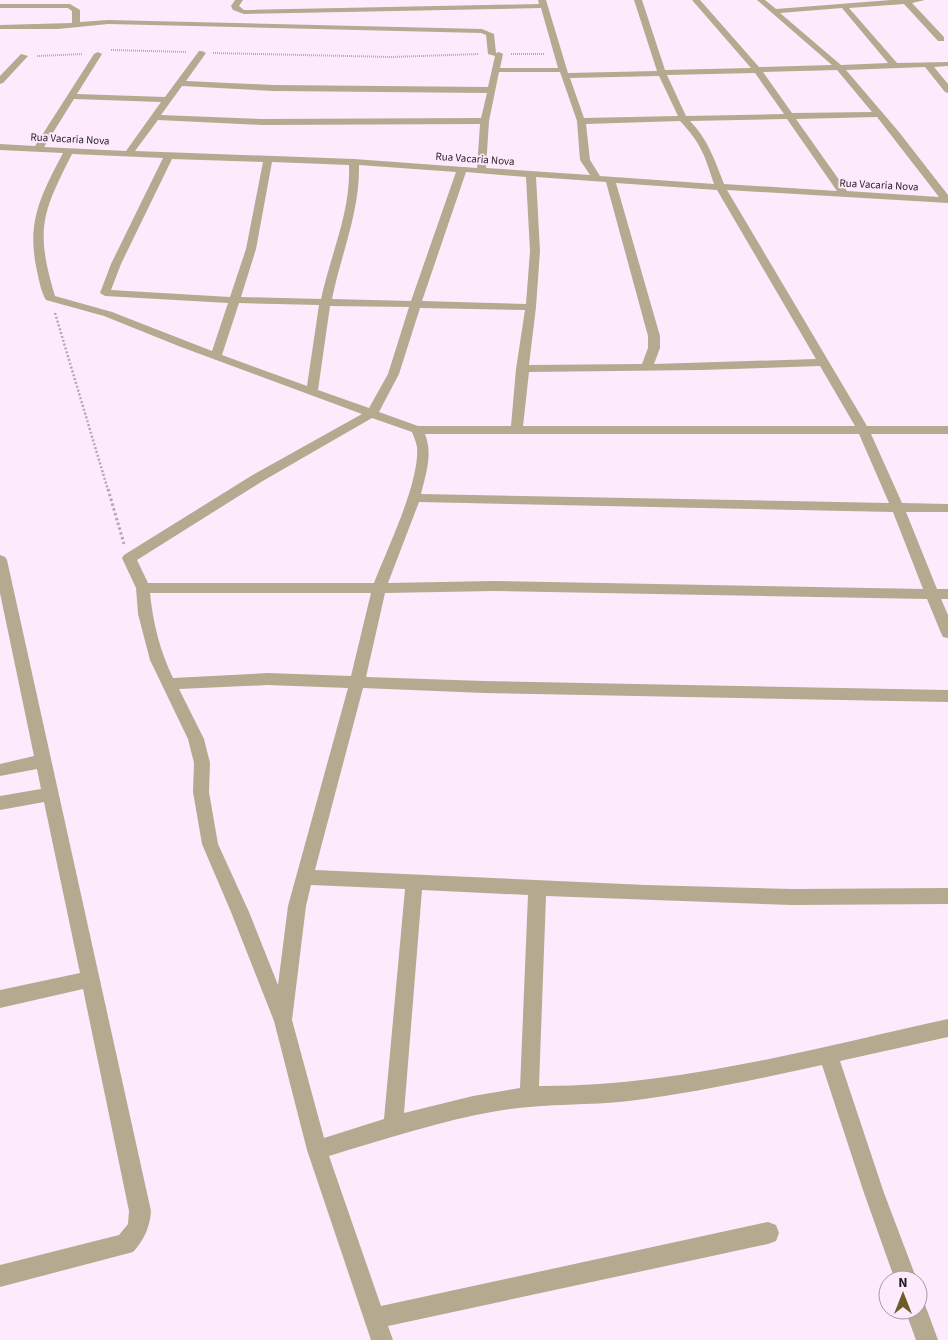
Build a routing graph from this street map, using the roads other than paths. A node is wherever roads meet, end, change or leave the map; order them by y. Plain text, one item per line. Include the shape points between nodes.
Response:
1 (239, 0) edge
2 (638, 0) edge
3 (696, 0) edge
4 (761, 0) edge
5 (921, 0) edge
6 (906, 1) edge
7 (543, 3) edge
8 (0, 6) edge
9 (844, 6) junction
10 (774, 11) junction
11 (76, 24) junction
12 (0, 27) edge
13 (942, 39) dead end
14 (202, 53) road end
15 (98, 54) road end
16 (24, 56) road end
17 (948, 64) edge
18 (928, 65) junction
19 (895, 66) junction
20 (840, 68) junction
21 (496, 70) junction
22 (758, 71) junction
23 (565, 73) junction
24 (662, 74) junction
25 (0, 81) edge
26 (179, 83) junction
27 (490, 90) junction
28 (948, 90) edge
29 (73, 96) junction
30 (166, 100) junction
31 (878, 114) junction
32 (154, 117) junction
33 (790, 117) junction
34 (684, 120) junction
35 (485, 121) junction
36 (582, 121) junction
37 (0, 147) edge
38 (38, 149) junction
39 (69, 151) junction
40 (128, 154) junction
41 (169, 156) junction
42 (268, 160) junction
43 (354, 162) junction
44 (578, 164) junction
45 (462, 169) junction
46 (481, 171) junction
47 (531, 174) junction
48 (556, 176) junction
49 (597, 178) junction
50 (610, 180) junction
51 (720, 187) junction
52 (845, 195) junction
53 (948, 200) edge
54 (106, 293) junction
55 (234, 300) junction
56 (325, 302) junction
57 (415, 305) junction
58 (531, 307) junction
59 (99, 311) junction
60 (216, 356) junction
61 (823, 362) junction
62 (648, 367) junction
63 (522, 369) junction
64 (312, 391) junction
65 (372, 413) junction
66 (417, 430) junction
67 (517, 430) junction
68 (948, 430) edge
69 (864, 431) junction
70 (414, 498) junction
71 (898, 508) junction
72 (948, 508) edge
73 (0, 560) edge
74 (143, 588) junction
75 (379, 588) junction
76 (932, 594) junction
77 (948, 594) edge
78 (4, 602) edge
79 (948, 633) edge
80 (357, 681) junction
81 (170, 684) junction
82 (948, 696) edge
83 (43, 761) junction
84 (0, 770) edge
85 (50, 794) junction
86 (0, 803) edge
87 (304, 877) junction
88 (414, 883) junction
89 (537, 888) junction
90 (948, 896) edge
91 (89, 979) junction
92 (0, 999) edge
93 (283, 1021) junction
94 (948, 1028) edge
95 (828, 1054) junction
96 (529, 1096) junction
97 (393, 1126) junction
98 (317, 1150) junction
99 (768, 1233) dead end
100 (902, 1270) edge
101 (0, 1276) edge
102 (374, 1318) junction
103 (920, 1320) edge
104 (382, 1340) edge
105 (928, 1340) edge

1 - 7 street via 235,6 244,12
2 - 24 street
3 - 22 street
4 - 10 street
5 - 6 street
6 - 9 street
6 - 13 street
7 - 23 street
8 - 11 street via 70,6 76,10
9 - 10 street
9 - 19 street
10 - 20 street
11 - 12 street
11 - 21 street via 116,22 482,31 490,34
14 - 26 street
15 - 29 street
16 - 25 street
17 - 18 street
18 - 19 street
18 - 28 street
19 - 20 street
20 - 22 street
20 - 31 street
21 - 23 street
21 - 27 street
22 - 24 street
22 - 33 street
23 - 24 street
23 - 36 street
24 - 34 street
26 - 27 street via 274,88
26 - 30 street
27 - 35 street
29 - 30 street
29 - 38 street
30 - 32 street
31 - 33 street
31 - 53 street
32 - 35 street via 262,122
32 - 40 street
33 - 34 street
33 - 52 street
34 - 36 street
34 - 51 street via 707,150
35 - 46 street
36 - 44 street
37 - 38 street, Rua Vacaria Nova
38 - 39 street, Rua Vacaria Nova
39 - 40 street, Rua Vacaria Nova
39 - 59 street via 47,195 39,222 42,270 50,298
40 - 41 street, Rua Vacaria Nova
41 - 42 street, Rua Vacaria Nova
41 - 54 street via 116,264
42 - 43 street, Rua Vacaria Nova
42 - 55 street via 252,249
43 - 45 street, Rua Vacaria Nova
43 - 56 street via 355,186 349,225
44 - 48 street
44 - 49 street
45 - 46 street, Rua Vacaria Nova
45 - 57 street
46 - 47 street, Rua Vacaria Nova
47 - 48 street, Rua Vacaria Nova
47 - 58 street via 535,251
48 - 49 street, Rua Vacaria Nova
49 - 50 street, Rua Vacaria Nova
50 - 51 street, Rua Vacaria Nova
50 - 62 street via 654,336
51 - 52 street, Rua Vacaria Nova
51 - 61 street
52 - 53 street, Rua Vacaria Nova
54 - 55 street
54 - 59 street
55 - 56 street
55 - 60 street
56 - 57 street
56 - 64 street
57 - 58 street
57 - 65 street via 394,377
58 - 63 street
59 - 60 street
60 - 64 street
61 - 62 street
61 - 69 street
62 - 63 street
63 - 67 street
64 - 65 street
65 - 66 street
65 - 74 street via 256,479 128,558
66 - 67 street
66 - 70 street via 423,445 423,460
67 - 69 street
68 - 69 street
69 - 71 street
70 - 71 street
70 - 75 street
71 - 72 street
71 - 76 street
73 - 78 street
74 - 75 street
74 - 81 street via 144,614 150,636 157,660
75 - 76 street via 494,586
75 - 80 street
76 - 77 street
76 - 79 street
78 - 83 street
80 - 81 street via 268,679
80 - 82 street via 484,687
80 - 87 street
81 - 93 street via 189,722 202,763 201,792 210,844
83 - 84 street
83 - 85 street
85 - 86 street
85 - 91 street
87 - 88 street
87 - 93 street via 297,906
88 - 89 street
88 - 97 street
89 - 90 street via 792,897
89 - 96 street
91 - 92 street
91 - 101 street via 140,1222 137,1232 126,1244
93 - 98 street
94 - 95 street
95 - 96 street via 664,1087
95 - 100 street
96 - 97 street via 462,1108
97 - 98 street
98 - 102 street
99 - 102 street
102 - 104 street
103 - 105 street

